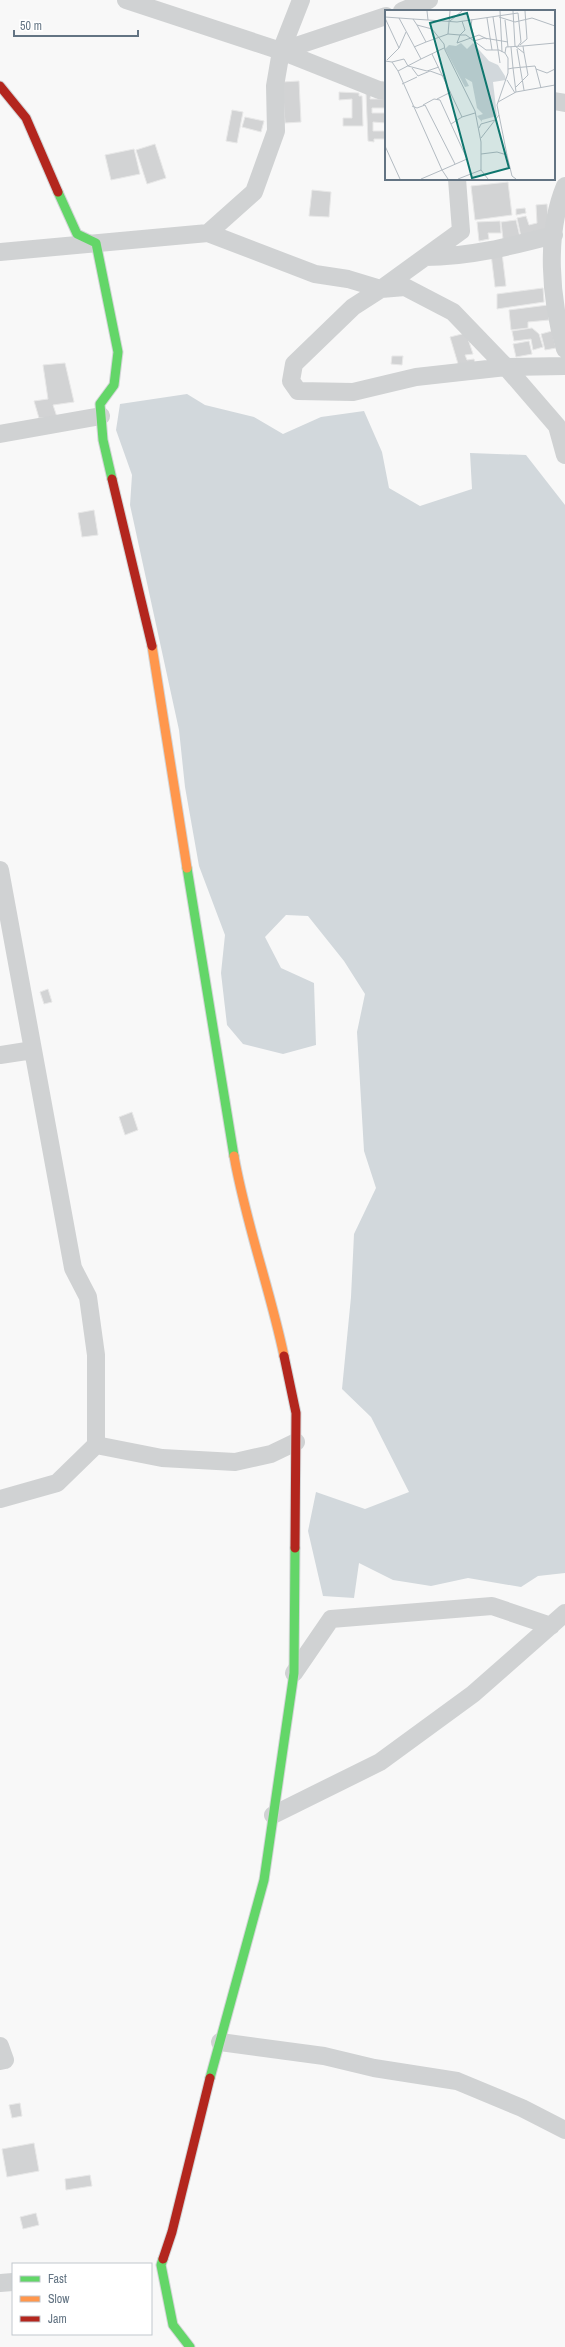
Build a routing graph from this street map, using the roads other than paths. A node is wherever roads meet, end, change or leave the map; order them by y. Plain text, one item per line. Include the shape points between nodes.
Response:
1 (126, 0) edge
2 (301, 0) edge
3 (429, 0) edge
4 (404, 10) edge
5 (385, 16) edge
6 (281, 51) junction
7 (0, 86) edge
8 (385, 91) edge
9 (555, 101) edge
10 (565, 103) edge
11 (457, 180) edge
12 (565, 186) edge
13 (208, 233) junction
14 (554, 235) junction
15 (96, 243) junction
16 (0, 252) edge
17 (425, 257) junction
18 (381, 289) junction
19 (565, 349) edge
20 (565, 366) edge
21 (506, 367) junction
22 (101, 416) junction
23 (561, 425) edge
24 (0, 434) edge
25 (565, 455) edge
26 (0, 870) edge
27 (33, 1050) junction
28 (0, 1055) edge
29 (296, 1442) junction
30 (96, 1445) junction
31 (0, 1499) edge
32 (565, 1613) edge
33 (551, 1626) junction
34 (294, 1673) junction
35 (274, 1815) junction
36 (220, 2042) junction
37 (0, 2046) edge
38 (0, 2061) edge
39 (565, 2130) edge
40 (156, 2266) edge
41 (12, 2282) edge
42 (0, 2283) edge
43 (190, 2347) edge

1 - 6 street
2 - 6 street
3 - 4 street
5 - 6 street
6 - 8 street
6 - 13 street via 275,86 276,131 254,192
7 - 15 street via 11,95 28,120 77,234
9 - 10 street
11 - 17 street via 461,231
12 - 14 street via 558,204
13 - 15 street
13 - 18 street via 315,274 348,279
14 - 17 street via 508,247 452,257
14 - 19 street via 552,260 555,293
15 - 16 street
15 - 22 street via 118,352 114,384 100,404
17 - 18 street
18 - 21 street via 405,287 453,312
18 - 21 street via 353,307 294,364 291,381 298,391 353,392 416,377
20 - 21 street
21 - 23 street
22 - 24 street
22 - 29 street via 103,440 156,664 210,1015 240,1188 275,1312 296,1413
23 - 25 street
26 - 27 street
27 - 28 street
27 - 30 street via 73,1268 88,1296 96,1355
29 - 30 street via 270,1454 235,1462 162,1458
29 - 34 street
30 - 31 street via 57,1483
32 - 33 street
33 - 34 street via 492,1606 331,1619
33 - 35 street via 473,1694 380,1762
34 - 35 street
35 - 36 street via 264,1880
36 - 39 street via 324,2056 374,2068 457,2081 522,2108
36 - 40 street via 174,2224
37 - 38 street via 5,2060
40 - 43 street via 173,2325
41 - 42 street

